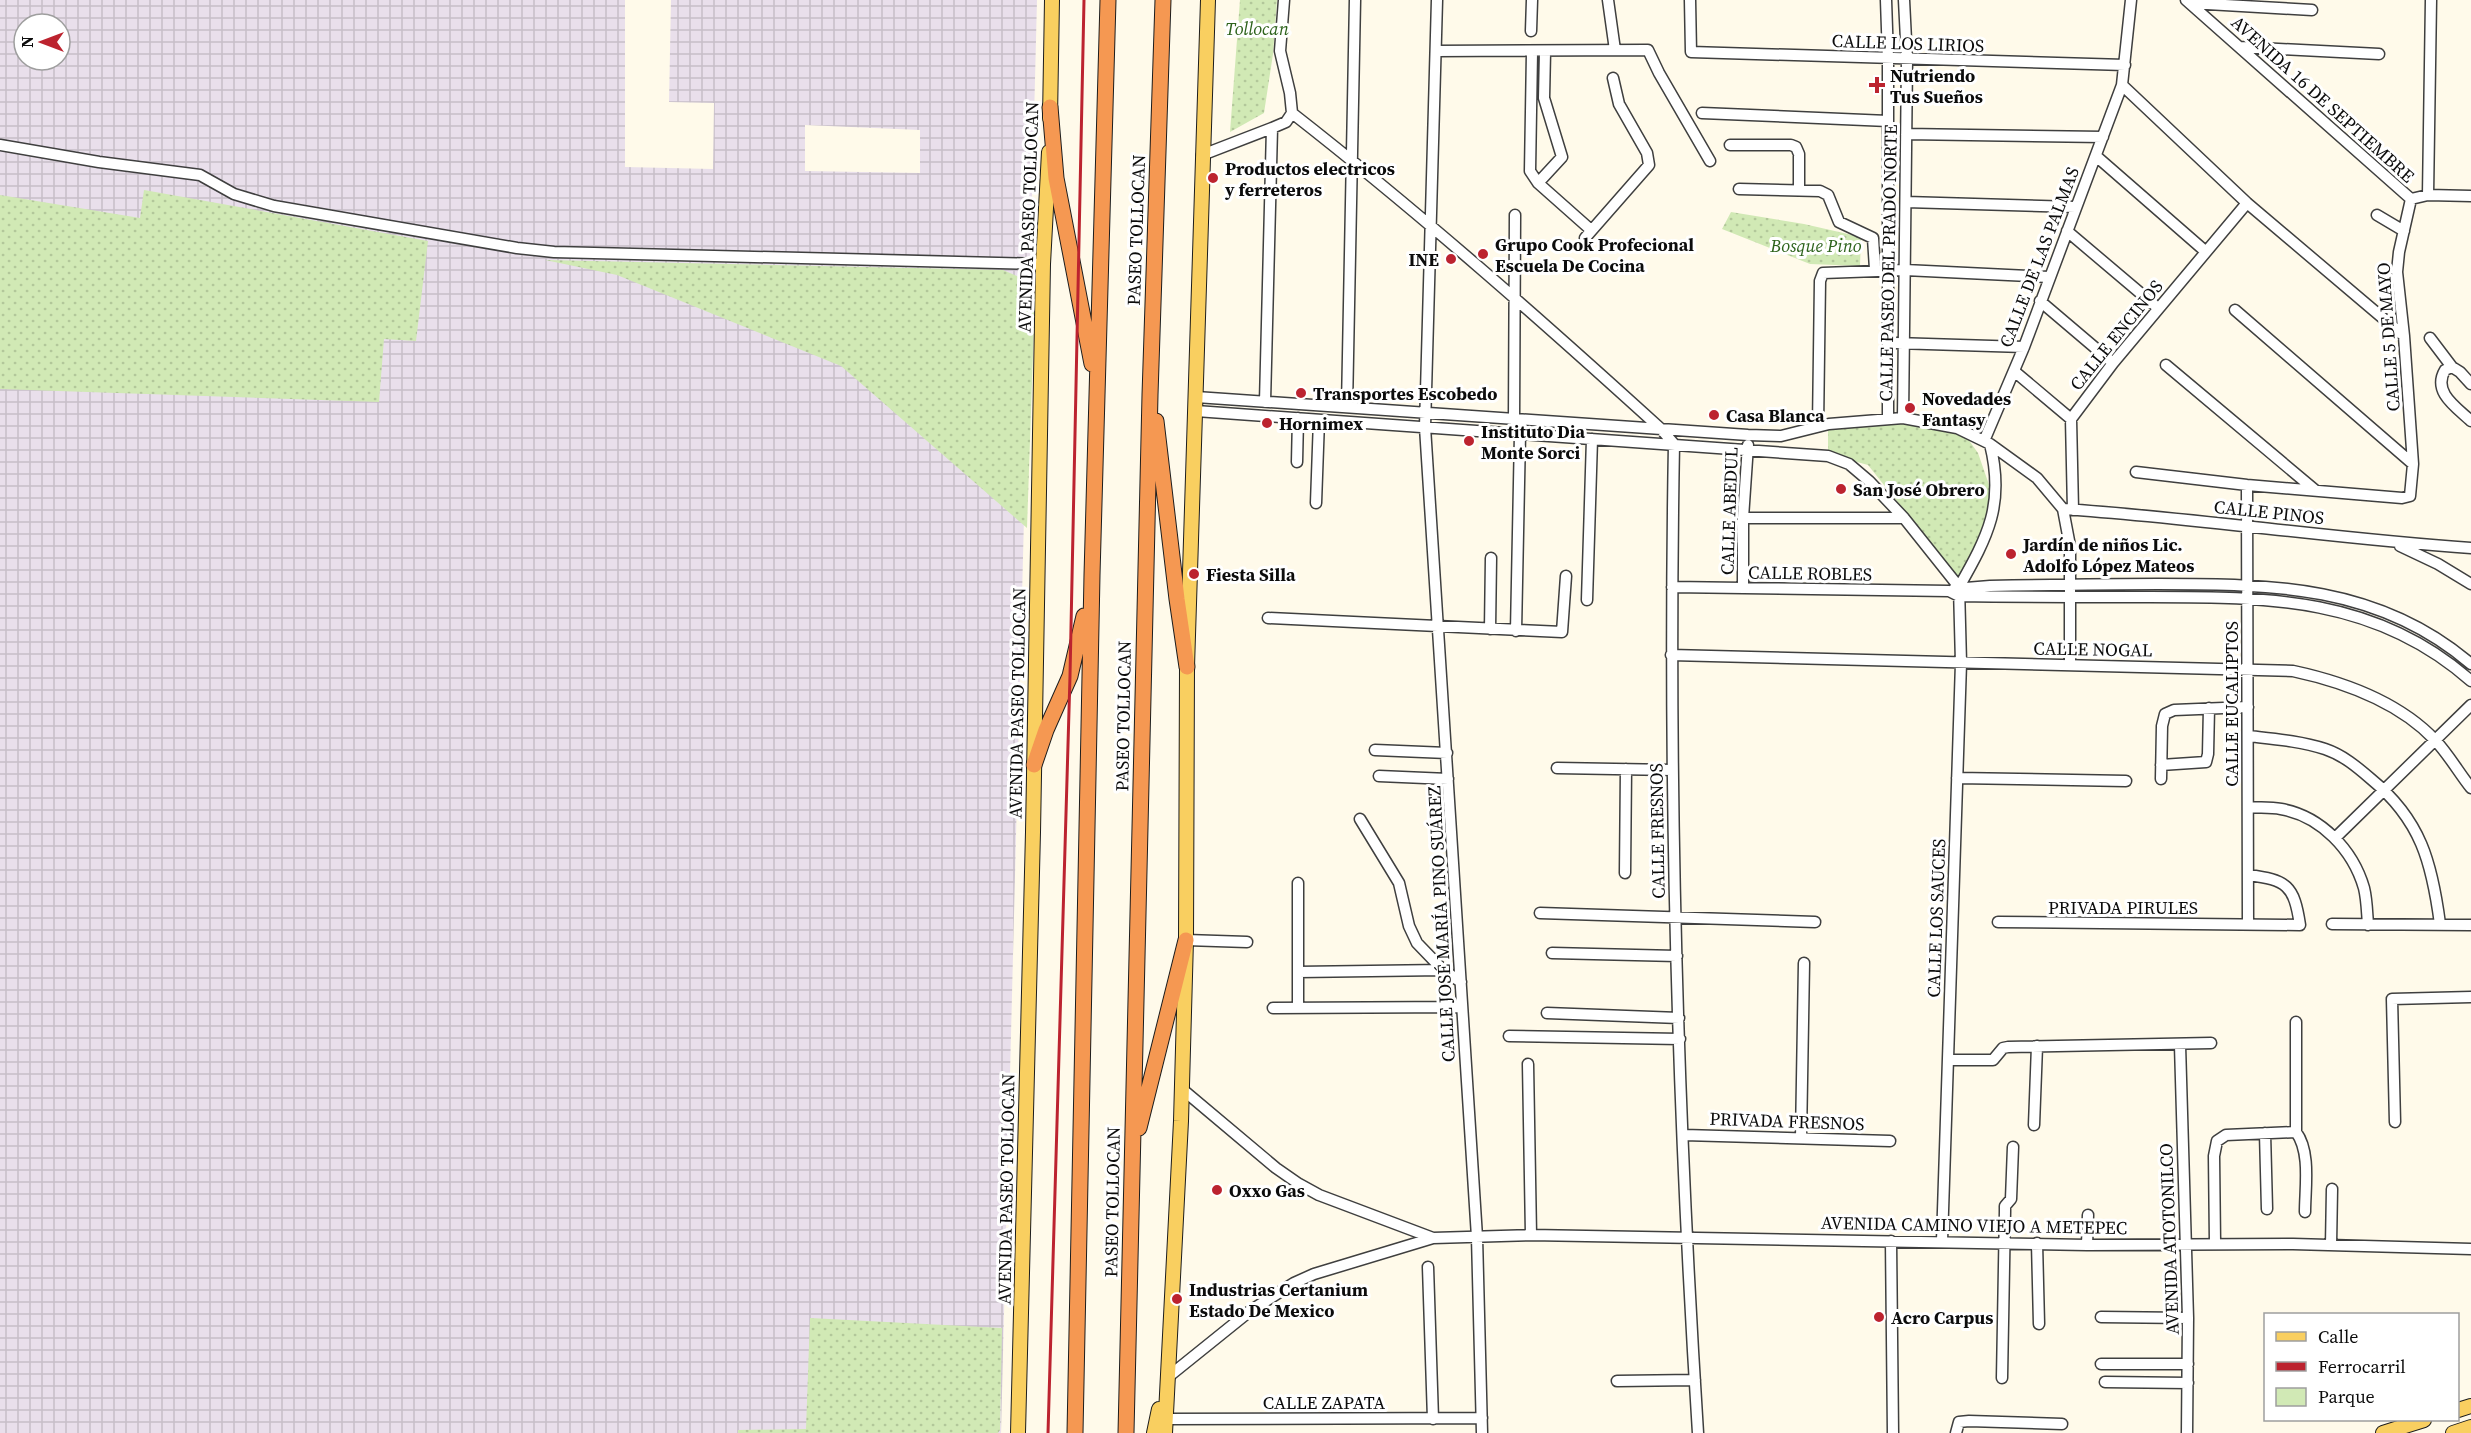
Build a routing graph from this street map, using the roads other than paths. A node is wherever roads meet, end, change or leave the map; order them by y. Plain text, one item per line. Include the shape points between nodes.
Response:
1 (1052, 0) edge
2 (1108, 0) edge
3 (1163, 0) edge
4 (1208, 0) edge
5 (1284, 0) edge
6 (1356, 0) edge
7 (1437, 0) edge
8 (1532, 0) edge
9 (1608, 0) edge
10 (1690, 0) edge
11 (1886, 0) edge
12 (1904, 0) edge
13 (2131, 0) edge
14 (2431, 0) edge
15 (2188, 2) edge
16 (2312, 10) dead end
17 (1531, 31) dead end
18 (2240, 48) junction
19 (1615, 50) junction
20 (1436, 51) junction
21 (1532, 52) junction
22 (1545, 52) junction
23 (2379, 54) dead end
24 (1888, 58) junction
25 (1907, 60) junction
26 (2125, 65) junction
27 (1613, 78) dead end
28 (2122, 85) junction
29 (1544, 91) junction
30 (1531, 92) junction
31 (1050, 107) junction
32 (1292, 113) junction
33 (1702, 113) dead end
34 (1888, 121) junction
35 (1272, 128) junction
36 (1906, 134) junction
37 (2103, 137) junction
38 (0, 145) edge
39 (1730, 145) dead end
40 (1202, 155) junction
41 (2096, 156) junction
42 (1352, 160) junction
43 (1710, 161) dead end
44 (1538, 183) junction
45 (1739, 189) dead end
46 (1799, 190) junction
47 (2428, 195) junction
48 (2471, 196) edge
49 (2411, 199) junction
50 (1906, 202) junction
51 (2247, 203) junction
52 (2075, 207) junction
53 (1515, 215) dead end
54 (2377, 215) dead end
55 (1431, 226) junction
56 (2067, 231) junction
57 (2404, 231) junction
58 (2205, 251) junction
59 (1043, 264) junction
60 (1875, 269) junction
61 (1905, 270) junction
62 (1889, 271) junction
63 (2049, 278) junction
64 (1514, 296) junction
65 (2040, 301) junction
66 (2158, 308) junction
67 (2235, 310) dead end
68 (2404, 336) junction
69 (2430, 338) dead end
70 (1902, 343) junction
71 (1888, 344) junction
72 (2024, 347) junction
73 (2113, 363) junction
74 (2166, 365) dead end
75 (2452, 367) junction
76 (2014, 371) junction
77 (2471, 384) edge
78 (1150, 395) junction
79 (1097, 397) junction
80 (1265, 402) junction
81 (1196, 404) junction
82 (1347, 407) junction
83 (1426, 412) junction
84 (1298, 418) junction
85 (1888, 418) junction
86 (1903, 418) junction
87 (2071, 419) junction
88 (1318, 420) junction
89 (1514, 420) junction
90 (2471, 421) edge
91 (1818, 426) junction
92 (1425, 427) junction
93 (1661, 429) junction
94 (1521, 434) junction
95 (1748, 435) junction
96 (1592, 439) junction
97 (1987, 442) junction
98 (1674, 444) junction
99 (1748, 450) junction
100 (1297, 462) dead end
101 (2413, 464) junction
102 (2136, 472) dead end
103 (2247, 485) junction
104 (2315, 490) junction
105 (1316, 503) dead end
106 (2068, 509) junction
107 (1743, 518) junction
108 (1905, 518) junction
109 (2246, 525) junction
110 (2392, 543) junction
111 (2471, 548) edge
112 (1491, 558) dead end
113 (1092, 575) junction
114 (1566, 576) dead end
115 (2248, 584) junction
116 (2471, 584) edge
117 (2071, 585) junction
118 (1672, 587) junction
119 (1743, 588) junction
120 (1956, 591) junction
121 (2071, 597) junction
122 (2248, 597) junction
123 (1587, 600) dead end
124 (1268, 618) dead end
125 (1439, 626) junction
126 (1490, 629) junction
127 (1516, 631) junction
128 (1671, 655) junction
129 (1960, 663) junction
130 (2070, 664) junction
131 (2471, 664) edge
132 (1187, 667) junction
133 (2247, 669) junction
134 (2471, 681) edge
135 (2471, 705) edge
136 (2248, 707) junction
137 (2209, 708) junction
138 (2248, 736) junction
139 (2435, 740) junction
140 (1375, 750) dead end
141 (1447, 753) junction
142 (1034, 765) junction
143 (2161, 765) junction
144 (1557, 768) dead end
145 (1626, 769) junction
146 (1672, 770) junction
147 (1379, 776) dead end
148 (1957, 778) junction
149 (1448, 779) junction
150 (2161, 779) dead end
151 (2126, 781) dead end
152 (2471, 788) edge
153 (2384, 789) junction
154 (2248, 807) junction
155 (1360, 819) dead end
156 (2336, 838) junction
157 (1625, 873) dead end
158 (2248, 875) junction
159 (1299, 883) dead end
160 (1540, 913) dead end
161 (1676, 918) junction
162 (1815, 922) dead end
163 (1998, 922) dead end
164 (2248, 924) junction
165 (2332, 924) dead end
166 (2440, 924) junction
167 (2368, 925) junction
168 (2471, 925) edge
169 (1186, 940) junction
170 (1247, 942) dead end
171 (1552, 953) dead end
172 (1677, 956) junction
173 (1804, 963) dead end
174 (1443, 970) junction
175 (1298, 972) junction
176 (1461, 982) junction
177 (2471, 996) edge
178 (1462, 1007) junction
179 (1273, 1008) dead end
180 (1298, 1008) junction
181 (1547, 1013) dead end
182 (1679, 1018) junction
183 (2296, 1022) dead end
184 (1509, 1036) dead end
185 (1680, 1039) junction
186 (2211, 1043) dead end
187 (2180, 1045) junction
188 (2037, 1046) junction
189 (1949, 1060) junction
190 (1528, 1064) dead end
191 (1182, 1089) junction
192 (2395, 1122) dead end
193 (2034, 1125) dead end
194 (2296, 1132) junction
195 (2265, 1133) junction
196 (1684, 1135) junction
197 (1801, 1138) junction
198 (1890, 1141) dead end
199 (2013, 1147) dead end
200 (1132, 1154) junction
201 (2332, 1189) dead end
202 (2268, 1209) dead end
203 (2305, 1212) dead end
204 (2088, 1215) dead end
205 (1531, 1236) junction
206 (1477, 1237) junction
207 (1433, 1238) junction
208 (1686, 1238) junction
209 (1892, 1241) junction
210 (1942, 1241) junction
211 (2005, 1243) junction
212 (2037, 1243) junction
213 (2184, 1243) junction
214 (2215, 1243) junction
215 (2087, 1245) junction
216 (2331, 1245) junction
217 (2471, 1249) edge
218 (1428, 1267) dead end
219 (2101, 1317) dead end
220 (2188, 1318) junction
221 (2039, 1324) dead end
222 (2101, 1364) dead end
223 (2188, 1364) junction
224 (1168, 1377) junction
225 (2002, 1378) dead end
226 (1695, 1380) junction
227 (1617, 1382) dead end
228 (2105, 1382) dead end
229 (2188, 1383) junction
230 (1019, 1407) junction
231 (1482, 1418) junction
232 (1433, 1419) junction
233 (2418, 1421) edge
234 (2062, 1424) dead end
235 (1165, 1426) edge
236 (2014, 1427) edge
237 (2471, 1427) edge
238 (1018, 1433) edge
239 (1025, 1433) edge
240 (1075, 1433) edge
241 (1126, 1433) edge
242 (1154, 1433) edge
243 (1482, 1433) edge
244 (1698, 1433) edge
245 (1893, 1433) edge
246 (1956, 1433) edge
247 (2187, 1433) edge
248 (2383, 1433) edge
249 (2453, 1433) edge

1 - 31 main road, AVENIDA PASEO TOLLOCAN
2 - 79 highway, PASEO TOLLOCAN
3 - 78 highway, PASEO TOLLOCAN
4 - 40 main road
5 - 32 street via 1280,51
6 - 42 street
7 - 20 street, CALLE JOSÉ MARÍA PINO SUÁREZ
8 - 17 street
9 - 19 street
10 - 24 street, CALLE LOS LIRIOS via 1691,51
11 - 24 street, CALLE PASEO DEL PRADO NORTE
12 - 25 street, CALLE PASEO DEL PRADO NORTE
13 - 26 street, CALLE DE LAS PALMAS
14 - 47 street
15 - 16 street
15 - 18 street, AVENIDA 16 DE SEPTIEMBRE
18 - 23 street
18 - 49 street, AVENIDA 16 DE SEPTIEMBRE
19 - 22 street
19 - 43 street via 1648,50
20 - 21 street
20 - 55 street, CALLE JOSÉ MARÍA PINO SUÁREZ
21 - 22 street
21 - 30 street
22 - 29 street
24 - 25 street, CALLE LOS LIRIOS
24 - 34 street, CALLE PASEO DEL PRADO NORTE
25 - 26 street, CALLE LOS LIRIOS
25 - 36 street, CALLE PASEO DEL PRADO NORTE
26 - 28 street, CALLE DE LAS PALMAS
27 - 44 street via 1619,104 1647,153 1649,165 1588,234
28 - 37 street, CALLE DE LAS PALMAS
28 - 51 street
29 - 30 street
29 - 44 street via 1562,157
30 - 44 street via 1529,165
31 - 59 main road, AVENIDA PASEO TOLLOCAN
31 - 79 highway via 1056,178
32 - 35 street via 1286,122
32 - 42 street
33 - 34 street
34 - 62 street, CALLE PASEO DEL PRADO NORTE
35 - 40 street
35 - 80 street
36 - 37 street
36 - 50 street, CALLE PASEO DEL PRADO NORTE
37 - 41 street, CALLE DE LAS PALMAS
38 - 59 street via 200,175 234,194 274,206 518,248
39 - 46 street via 1796,147
40 - 81 main road
41 - 52 street, CALLE DE LAS PALMAS
41 - 58 street
42 - 55 street
42 - 82 street
45 - 46 street
46 - 60 street via 1828,195 1839,222 1873,238
47 - 48 street
47 - 49 street
49 - 57 street, CALLE 5 DE MAYO
50 - 52 street
50 - 61 street, CALLE PASEO DEL PRADO NORTE
51 - 58 street, CALLE ENCINOS
51 - 68 street
52 - 56 street, CALLE DE LAS PALMAS
53 - 64 street
54 - 57 street
55 - 64 street
55 - 83 street, CALLE JOSÉ MARÍA PINO SUÁREZ
56 - 63 street, CALLE DE LAS PALMAS
56 - 66 street
57 - 68 street, CALLE 5 DE MAYO via 2397,272
58 - 66 street, CALLE ENCINOS
59 - 142 main road, AVENIDA PASEO TOLLOCAN
60 - 62 street
60 - 91 street via 1825,272 1821,276
61 - 62 street
61 - 63 street
61 - 70 street, CALLE PASEO DEL PRADO NORTE
62 - 71 street, CALLE PASEO DEL PRADO NORTE
63 - 65 street, CALLE DE LAS PALMAS
64 - 89 street
64 - 93 street
65 - 72 street, CALLE DE LAS PALMAS
65 - 73 street
66 - 73 street, CALLE ENCINOS
67 - 101 street
68 - 101 street, CALLE 5 DE MAYO
69 - 75 street
70 - 71 street
70 - 72 street
70 - 86 street, CALLE PASEO DEL PRADO NORTE
71 - 85 street, CALLE PASEO DEL PRADO NORTE
72 - 76 street, CALLE DE LAS PALMAS
73 - 87 street, CALLE ENCINOS
74 - 104 street
75 - 77 street
75 - 90 street via 2442,375 2444,395
76 - 87 street
76 - 97 street, CALLE DE LAS PALMAS
78 - 132 highway via 1160,439
78 - 200 highway, PASEO TOLLOCAN
79 - 113 highway, PASEO TOLLOCAN
80 - 81 street
80 - 82 street
81 - 84 street
81 - 132 main road
82 - 83 street
83 - 89 street
83 - 92 street, CALLE JOSÉ MARÍA PINO SUÁREZ
84 - 88 street
84 - 100 street
85 - 86 street
85 - 91 street
86 - 97 street via 1957,428
87 - 106 street, CALLE ENCINOS
88 - 92 street
88 - 105 street
89 - 93 street
91 - 95 street via 1787,435
92 - 94 street
92 - 125 street, CALLE JOSÉ MARÍA PINO SUÁREZ
93 - 95 street
93 - 98 street
94 - 96 street
94 - 127 street
95 - 99 street, CALLE ABEDUL
96 - 98 street
96 - 123 street
97 - 106 street via 2037,478
97 - 120 street via 1995,468 1994,508 1985,540
98 - 99 street
98 - 118 street, CALLE FRESNOS
99 - 107 street, CALLE ABEDUL
99 - 108 street via 1839,459 1859,471
101 - 104 street, CALLE 5 DE MAYO via 2410,496
102 - 103 street
103 - 104 street
103 - 109 street, CALLE EUCALIPTOS
106 - 109 street, CALLE PINOS
106 - 117 street, CALLE ENCINOS
107 - 108 street
107 - 119 street, CALLE ABEDUL
108 - 120 street
109 - 110 street, CALLE PINOS
109 - 115 street, CALLE EUCALIPTOS
110 - 111 street, CALLE PINOS
110 - 116 street
112 - 126 street
113 - 142 highway via 1070,676
113 - 240 highway, PASEO TOLLOCAN
114 - 127 street via 1562,632
115 - 117 street
115 - 122 street, CALLE EUCALIPTOS
115 - 131 street via 2324,594 2366,605 2408,622
117 - 120 street
117 - 121 street, CALLE ENCINOS
118 - 119 street, CALLE ROBLES
118 - 128 street, CALLE FRESNOS
119 - 120 street, CALLE ROBLES
120 - 121 street
120 - 129 street, CALLE LOS SAUCES
121 - 122 street
121 - 130 street, CALLE ENCINOS
122 - 133 street, CALLE EUCALIPTOS
122 - 134 street via 2334,610 2373,622 2421,645
124 - 125 street
125 - 126 street
125 - 141 street, CALLE JOSÉ MARÍA PINO SUÁREZ
126 - 127 street
128 - 129 street, CALLE NOGAL
128 - 146 street, CALLE FRESNOS
129 - 130 street, CALLE NOGAL
129 - 148 street, CALLE LOS SAUCES
130 - 133 street, CALLE NOGAL
132 - 169 main road
133 - 136 street, CALLE EUCALIPTOS
133 - 139 street, CALLE NOGAL via 2293,671 2360,690 2394,709
135 - 139 street
136 - 137 street
136 - 138 street, CALLE EUCALIPTOS
137 - 143 street via 2165,714
137 - 143 street via 2206,762
138 - 153 street via 2326,750 2352,762
138 - 154 street, CALLE EUCALIPTOS
139 - 152 street, CALLE NOGAL
139 - 153 street
140 - 141 street
141 - 149 street, CALLE JOSÉ MARÍA PINO SUÁREZ
142 - 230 main road, AVENIDA PASEO TOLLOCAN
143 - 150 street
144 - 145 street
145 - 146 street
145 - 157 street
146 - 161 street, CALLE FRESNOS
147 - 149 street
148 - 151 street
148 - 189 street, CALLE LOS SAUCES
149 - 176 street, CALLE JOSÉ MARÍA PINO SUÁREZ
153 - 156 street
153 - 166 street via 2412,824 2423,849 2434,882
154 - 156 street via 2282,809 2316,823
154 - 158 street, CALLE EUCALIPTOS
155 - 174 street via 1399,883 1417,943
156 - 167 street via 2352,860 2364,889
158 - 164 street, CALLE EUCALIPTOS
158 - 164 street, PRIVADA PIRULES via 2284,884 2296,901 2300,925
159 - 175 street
160 - 161 street
161 - 162 street
161 - 172 street, CALLE FRESNOS
163 - 164 street, PRIVADA PIRULES
165 - 167 street
166 - 167 street
166 - 168 street
169 - 170 street
169 - 191 main road
169 - 200 highway
171 - 172 street
172 - 182 street, CALLE FRESNOS
173 - 197 street
174 - 175 street
174 - 176 street
175 - 180 street
176 - 178 street, CALLE JOSÉ MARÍA PINO SUÁREZ
177 - 192 street via 2392,999
178 - 180 street
178 - 206 street, CALLE JOSÉ MARÍA PINO SUÁREZ
179 - 180 street
181 - 182 street
182 - 185 street, CALLE FRESNOS
183 - 194 street
184 - 185 street
185 - 196 street, CALLE FRESNOS
186 - 187 street
187 - 188 street
187 - 213 street, AVENIDA ATOTONILCO
188 - 189 street via 2003,1048 1996,1058 1989,1060
188 - 193 street
189 - 210 street, CALLE LOS SAUCES
190 - 205 street
191 - 207 street via 1299,1184
191 - 224 main road
194 - 195 street
194 - 203 street via 2305,1154
195 - 202 street
195 - 214 street via 2226,1135 2217,1141
196 - 197 street, PRIVADA FRESNOS
196 - 208 street, CALLE FRESNOS
197 - 198 street, PRIVADA FRESNOS
199 - 211 street
200 - 241 highway, PASEO TOLLOCAN
201 - 216 street
204 - 215 street
205 - 206 street, AVENIDA CAMINO VIEJO A METEPEC
205 - 208 street, AVENIDA CAMINO VIEJO A METEPEC
206 - 207 street, AVENIDA CAMINO VIEJO A METEPEC
206 - 231 street, CALLE JOSÉ MARÍA PINO SUÁREZ
207 - 224 street via 1294,1282 1250,1311
208 - 209 street, AVENIDA CAMINO VIEJO A METEPEC
208 - 226 street, CALLE FRESNOS
209 - 210 street, AVENIDA CAMINO VIEJO A METEPEC
209 - 245 street
210 - 211 street, AVENIDA CAMINO VIEJO A METEPEC
211 - 212 street, AVENIDA CAMINO VIEJO A METEPEC
211 - 225 street
212 - 215 street, AVENIDA CAMINO VIEJO A METEPEC
212 - 221 street
213 - 214 street, AVENIDA CAMINO VIEJO A METEPEC
213 - 215 street, AVENIDA CAMINO VIEJO A METEPEC
213 - 220 street, AVENIDA ATOTONILCO
214 - 216 street, AVENIDA CAMINO VIEJO A METEPEC
216 - 217 street, AVENIDA CAMINO VIEJO A METEPEC
218 - 232 street
219 - 220 street
220 - 223 street, AVENIDA ATOTONILCO
222 - 223 street
223 - 229 street, AVENIDA ATOTONILCO
224 - 235 main road
224 - 242 main road
226 - 227 street
226 - 244 street, CALLE FRESNOS
228 - 229 street
229 - 247 street, AVENIDA ATOTONILCO
230 - 238 main road, AVENIDA PASEO TOLLOCAN
230 - 239 main road, AVENIDA PASEO TOLLOCAN
231 - 232 street, CALLE ZAPATA
231 - 243 street, CALLE JOSÉ MARÍA PINO SUÁREZ
232 - 235 street, CALLE ZAPATA
233 - 248 main road
234 - 236 street
236 - 246 street via 1964,1421 1959,1422
237 - 249 main road

